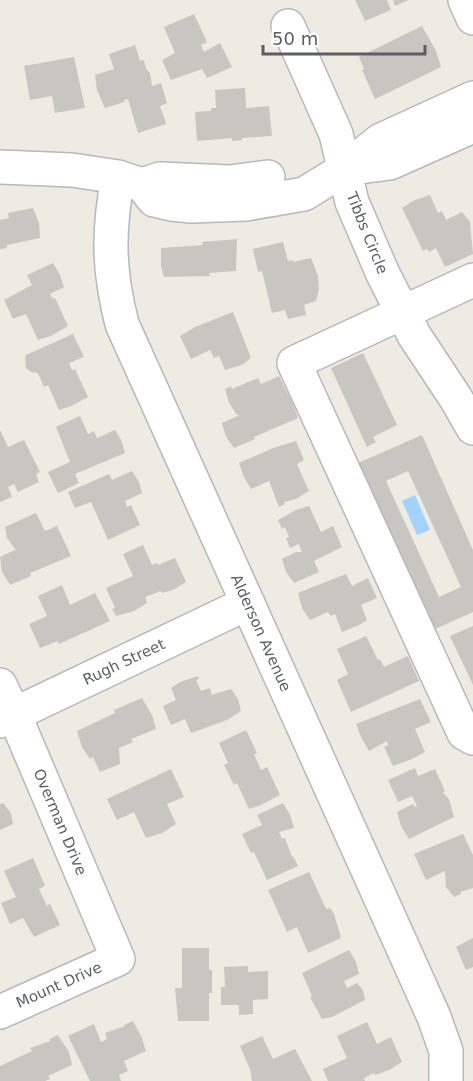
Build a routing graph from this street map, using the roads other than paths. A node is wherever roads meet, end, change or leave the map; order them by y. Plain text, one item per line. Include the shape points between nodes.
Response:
1 (465, 0) edge
2 (473, 18) edge
3 (288, 26) dead end
4 (473, 98) edge
5 (473, 126) edge
6 (0, 167) edge
7 (345, 169) junction
8 (130, 181) junction
9 (473, 280) edge
10 (402, 313) junction
11 (473, 428) edge
12 (248, 603) junction
13 (0, 685) edge
14 (7, 717) edge
15 (473, 738) edge
16 (118, 959) joint
17 (0, 1012) edge
18 (446, 1081) edge

1 - 2 street
3 - 7 street, Tibbs Circle via 336,134
4 - 7 street via 381,140
5 - 7 street via 390,163
6 - 8 street via 72,170
7 - 8 street via 304,194 219,206 154,200
7 - 10 street, Tibbs Circle via 352,202
8 - 12 street, Alderson Avenue via 111,212 112,278 122,324
9 - 10 street
10 - 11 street, Tibbs Circle
10 - 15 street via 294,363 464,733
12 - 14 street, Rugh Street
12 - 18 street, Alderson Avenue via 434,1017 446,1051
13 - 14 street, Overman Drive
14 - 16 street, Overman Drive
16 - 17 street, Mount Drive

